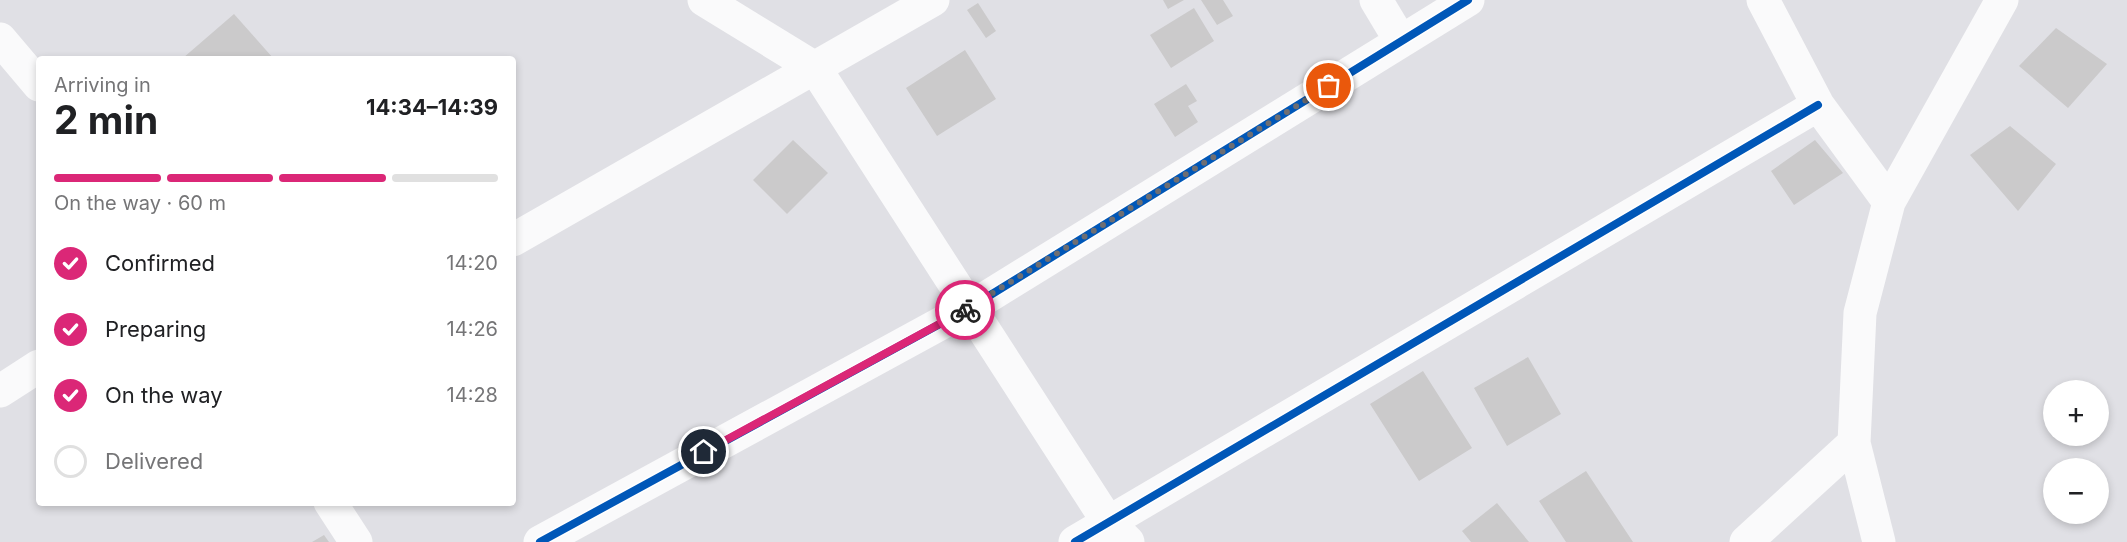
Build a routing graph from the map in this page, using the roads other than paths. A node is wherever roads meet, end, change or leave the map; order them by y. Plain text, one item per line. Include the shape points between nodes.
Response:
1 (704, 0) edge
2 (1376, 0) edge
3 (1468, 0) edge
4 (1763, 0) edge
5 (2002, 0) edge
6 (919, 3) edge
7 (1397, 35) dead end
8 (0, 39) edge
9 (815, 68) junction
10 (36, 81) edge
11 (1818, 105) junction
12 (1889, 202) junction
13 (516, 238) edge
14 (971, 307) junction
15 (36, 368) edge
16 (1, 389) edge
17 (1854, 443) junction
18 (333, 506) edge
19 (1118, 532) edge
20 (356, 542) edge
21 (540, 542) edge
22 (1075, 542) edge
23 (1746, 542) edge
24 (1879, 542) edge

1 - 9 street
2 - 7 street
3 - 14 street
4 - 11 street
5 - 12 street
6 - 9 street
8 - 10 street
9 - 13 street
9 - 14 street
11 - 12 street
11 - 19 street
12 - 17 street via 1860,313
14 - 19 street
14 - 21 street
15 - 16 street
17 - 23 street
17 - 24 street
18 - 20 street
19 - 22 street

